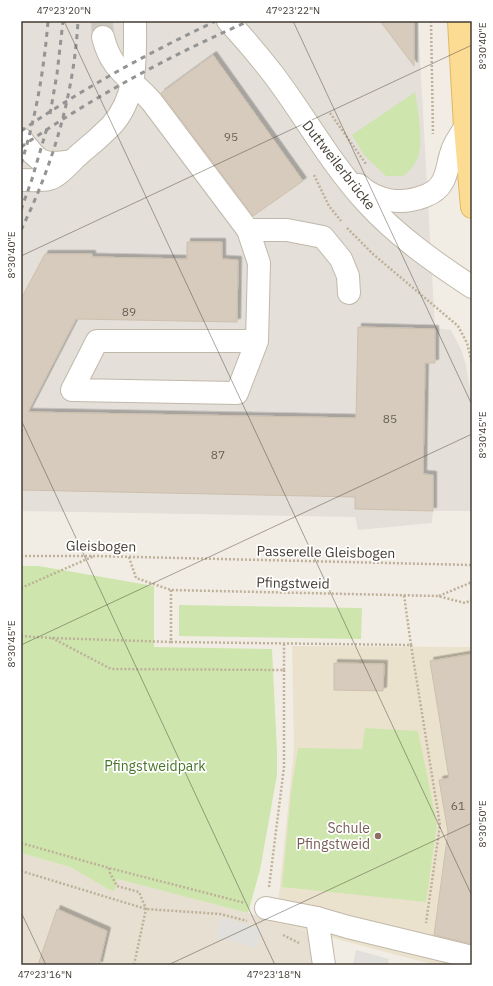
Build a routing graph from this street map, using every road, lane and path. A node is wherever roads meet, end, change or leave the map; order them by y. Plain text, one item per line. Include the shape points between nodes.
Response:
1 (135, 21) edge
2 (228, 21) edge
3 (431, 21) edge
4 (459, 21) edge
5 (103, 37) tunnel mouth
6 (132, 82) junction
7 (465, 127) junction
8 (21, 139) edge
9 (433, 139) dead end
10 (351, 144) dead end
11 (331, 158) junction
12 (71, 161) junction
13 (370, 168) dead end
14 (312, 170) dead end
15 (21, 180) edge
16 (472, 207) edge
17 (248, 230) junction
18 (472, 287) edge
19 (349, 293) dead end
20 (257, 341) junction
21 (472, 363) edge
22 (21, 556) edge
23 (95, 556) junction
24 (130, 557) junction
25 (180, 558) joint
26 (472, 565) edge
27 (472, 582) edge
28 (21, 588) edge
29 (171, 590) junction
30 (404, 595) junction
31 (438, 596) junction
32 (472, 600) edge
33 (21, 636) edge
34 (52, 638) junction
35 (171, 642) junction
36 (284, 643) junction
37 (411, 645) junction
38 (284, 670) junction
39 (21, 843) edge
40 (109, 868) junction
41 (21, 871) edge
42 (266, 908) junction
43 (146, 909) junction
44 (316, 918) junction
45 (248, 922) dead end
46 (276, 932) dead end
47 (304, 945) dead end
48 (423, 945) junction
49 (472, 957) edge
50 (134, 965) edge
51 (324, 965) edge

1 - 6 street via 135,66
2 - 11 street, Duttweilerbrücke via 273,74
3 - 9 path
4 - 7 main road
5 - 6 street via 112,61
6 - 12 street via 127,101 112,125
6 - 17 street via 152,102
7 - 11 street via 452,151 438,189 416,200 401,202 372,194
7 - 16 main road
8 - 12 street via 42,162
10 - 13 path
11 - 18 street, Duttweilerbrücke via 365,202 387,223
12 - 15 street via 51,178
14 - 21 path via 329,206 357,239 458,326 467,343
17 - 19 street via 287,230 323,237 341,259 348,276
17 - 20 street via 259,263
20 - 20 street via 96,341 72,390 237,393
22 - 23 path, Gleisbogen
23 - 24 path, Gleisbogen
23 - 28 path
24 - 25 path, Gleisbogen
24 - 29 path, Pfingstweid via 136,578
25 - 26 path, Passerelle Gleisbogen
27 - 31 path
29 - 30 path, Pfingstweid
29 - 35 path
30 - 31 path, Pfingstweid
30 - 37 path
31 - 32 path, Pfingstweid via 465,602
33 - 34 path
34 - 35 path
34 - 38 path via 111,669
35 - 36 path
36 - 37 path
36 - 38 path
37 - 48 path via 440,825
38 - 42 path via 284,768
39 - 40 path
40 - 42 path
40 - 43 path via 116,886 139,892
41 - 43 path
42 - 44 street
43 - 45 path via 220,914
43 - 50 path
44 - 48 street
44 - 51 street
46 - 47 path
48 - 49 street

